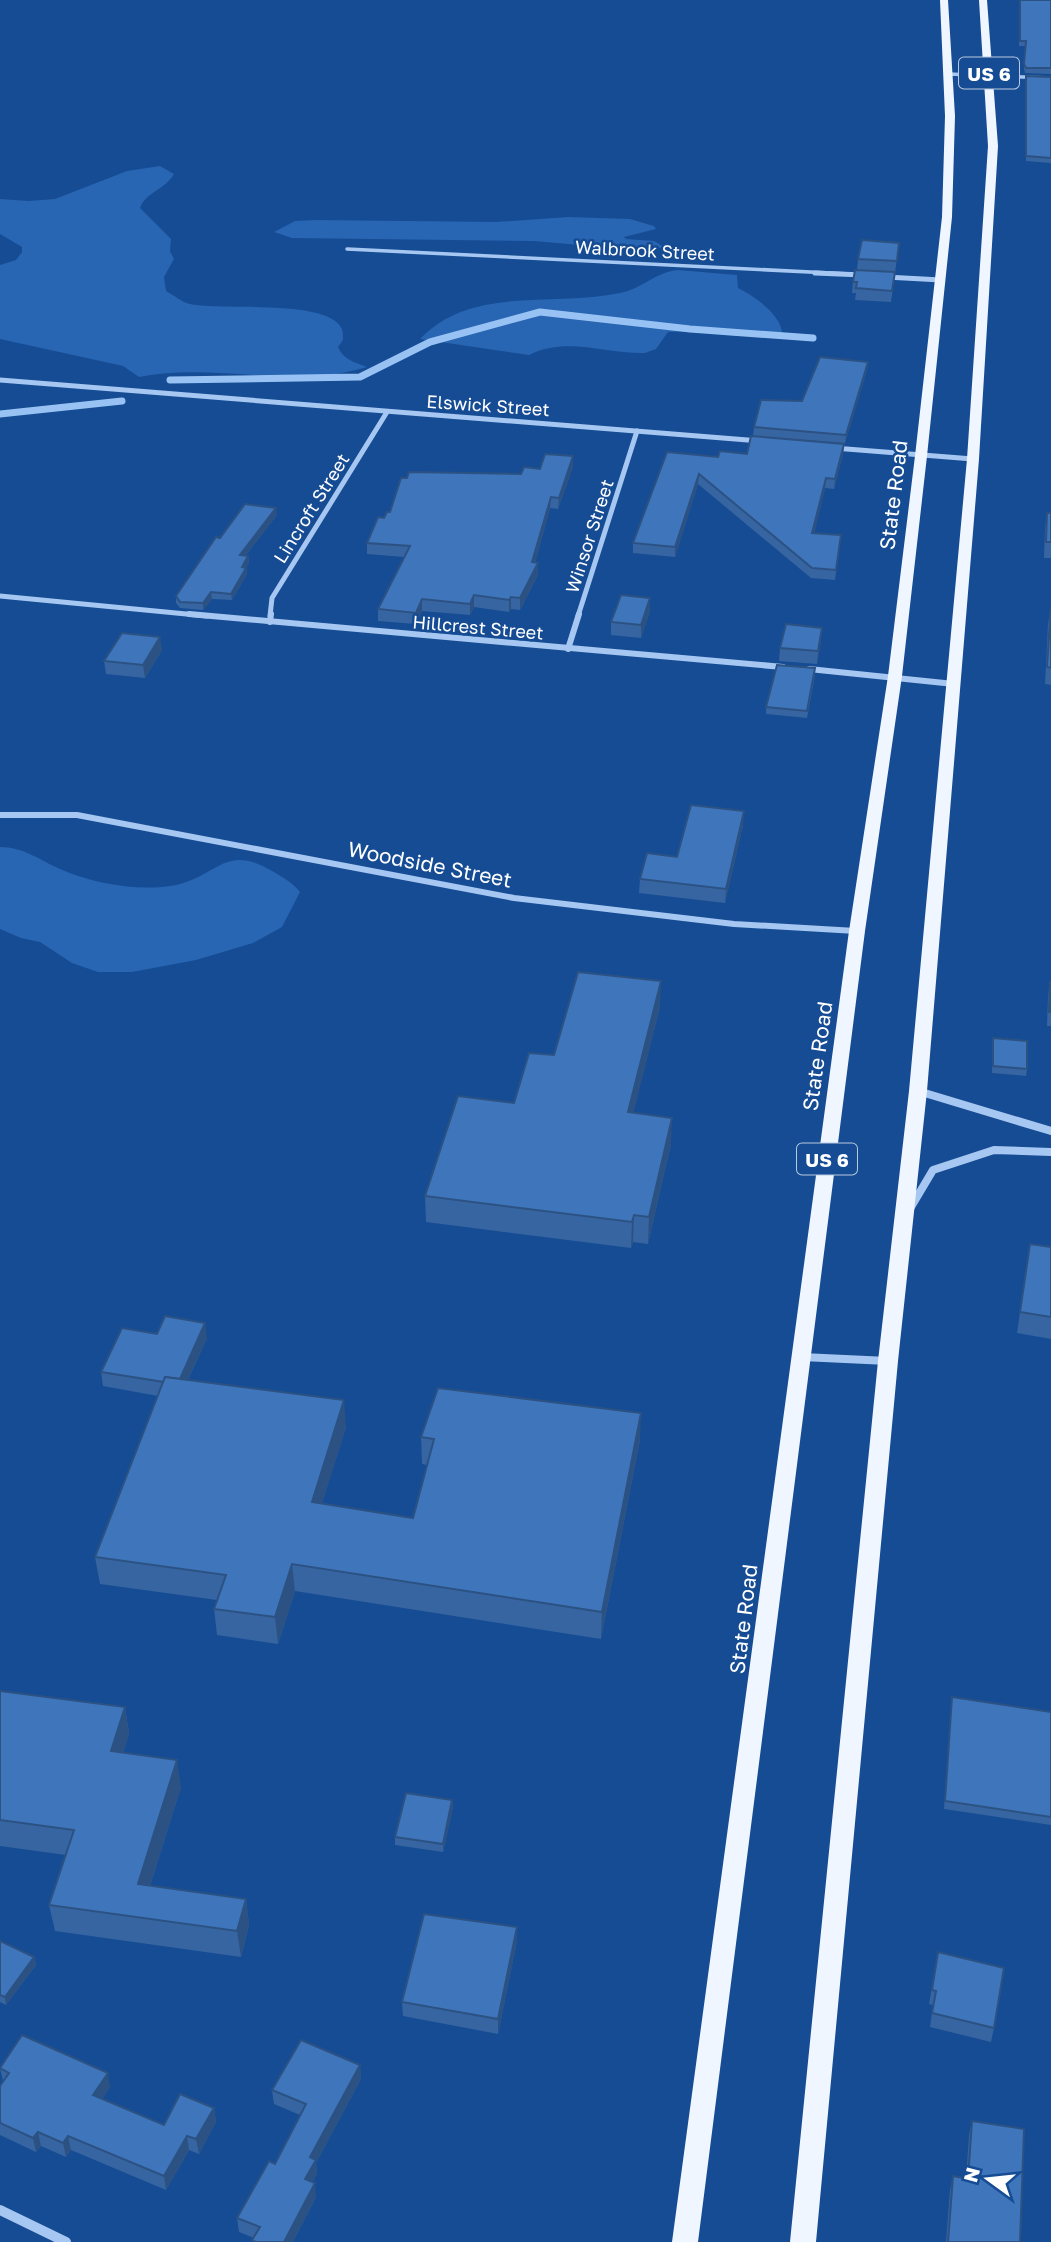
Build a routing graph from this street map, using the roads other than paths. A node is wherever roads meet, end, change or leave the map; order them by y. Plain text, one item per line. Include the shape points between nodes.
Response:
1 (944, 0) edge
2 (983, 0) edge
3 (948, 74) junction
4 (989, 75) junction
5 (1051, 78) edge
6 (347, 249) dead end
7 (869, 275) edge
8 (881, 276) edge
9 (941, 280) junction
10 (0, 380) edge
11 (387, 412) junction
12 (637, 431) junction
13 (773, 442) edge
14 (828, 447) edge
15 (920, 456) junction
16 (973, 459) junction
17 (0, 596) edge
18 (270, 622) junction
19 (568, 649) junction
20 (791, 668) edge
21 (804, 669) edge
22 (895, 676) junction
23 (954, 684) junction
24 (0, 815) edge
25 (857, 931) junction
26 (918, 1091) junction
27 (1051, 1131) edge
28 (1051, 1152) edge
29 (905, 1216) junction
30 (800, 1356) junction
31 (888, 1361) junction
32 (0, 2210) edge
33 (66, 2242) edge
34 (685, 2242) edge
35 (803, 2242) edge

1 - 3 main road, State Road / US 6
2 - 4 main road, US 6
3 - 4 street
3 - 9 main road, State Road / US 6 via 950,153
4 - 5 street
4 - 16 main road, US 6 via 993,146
6 - 7 street, Walbrook Street
8 - 9 street
9 - 15 main road, State Road / US 6
10 - 11 street, Elswick Street
11 - 12 street, Elswick Street
11 - 18 street, Lincroft Street via 272,598
12 - 13 street, Elswick Street
12 - 19 street, Winsor Street
14 - 15 street
15 - 16 street
15 - 22 main road, State Road / US 6
16 - 23 main road, US 6
17 - 18 street, Hillcrest Street
18 - 19 street, Hillcrest Street
19 - 20 street, Hillcrest Street
21 - 22 street
22 - 23 street
22 - 25 main road, State Road / US 6
23 - 26 main road, US 6
24 - 25 street, Woodside Street via 77,815 514,898 734,923
25 - 30 main road, State Road / US 6
26 - 27 street
26 - 29 main road, US 6
28 - 29 street via 994,1150 933,1170
29 - 31 main road, US 6
30 - 31 street
30 - 34 main road, State Road / US 6
31 - 35 main road, US 6
32 - 33 street

